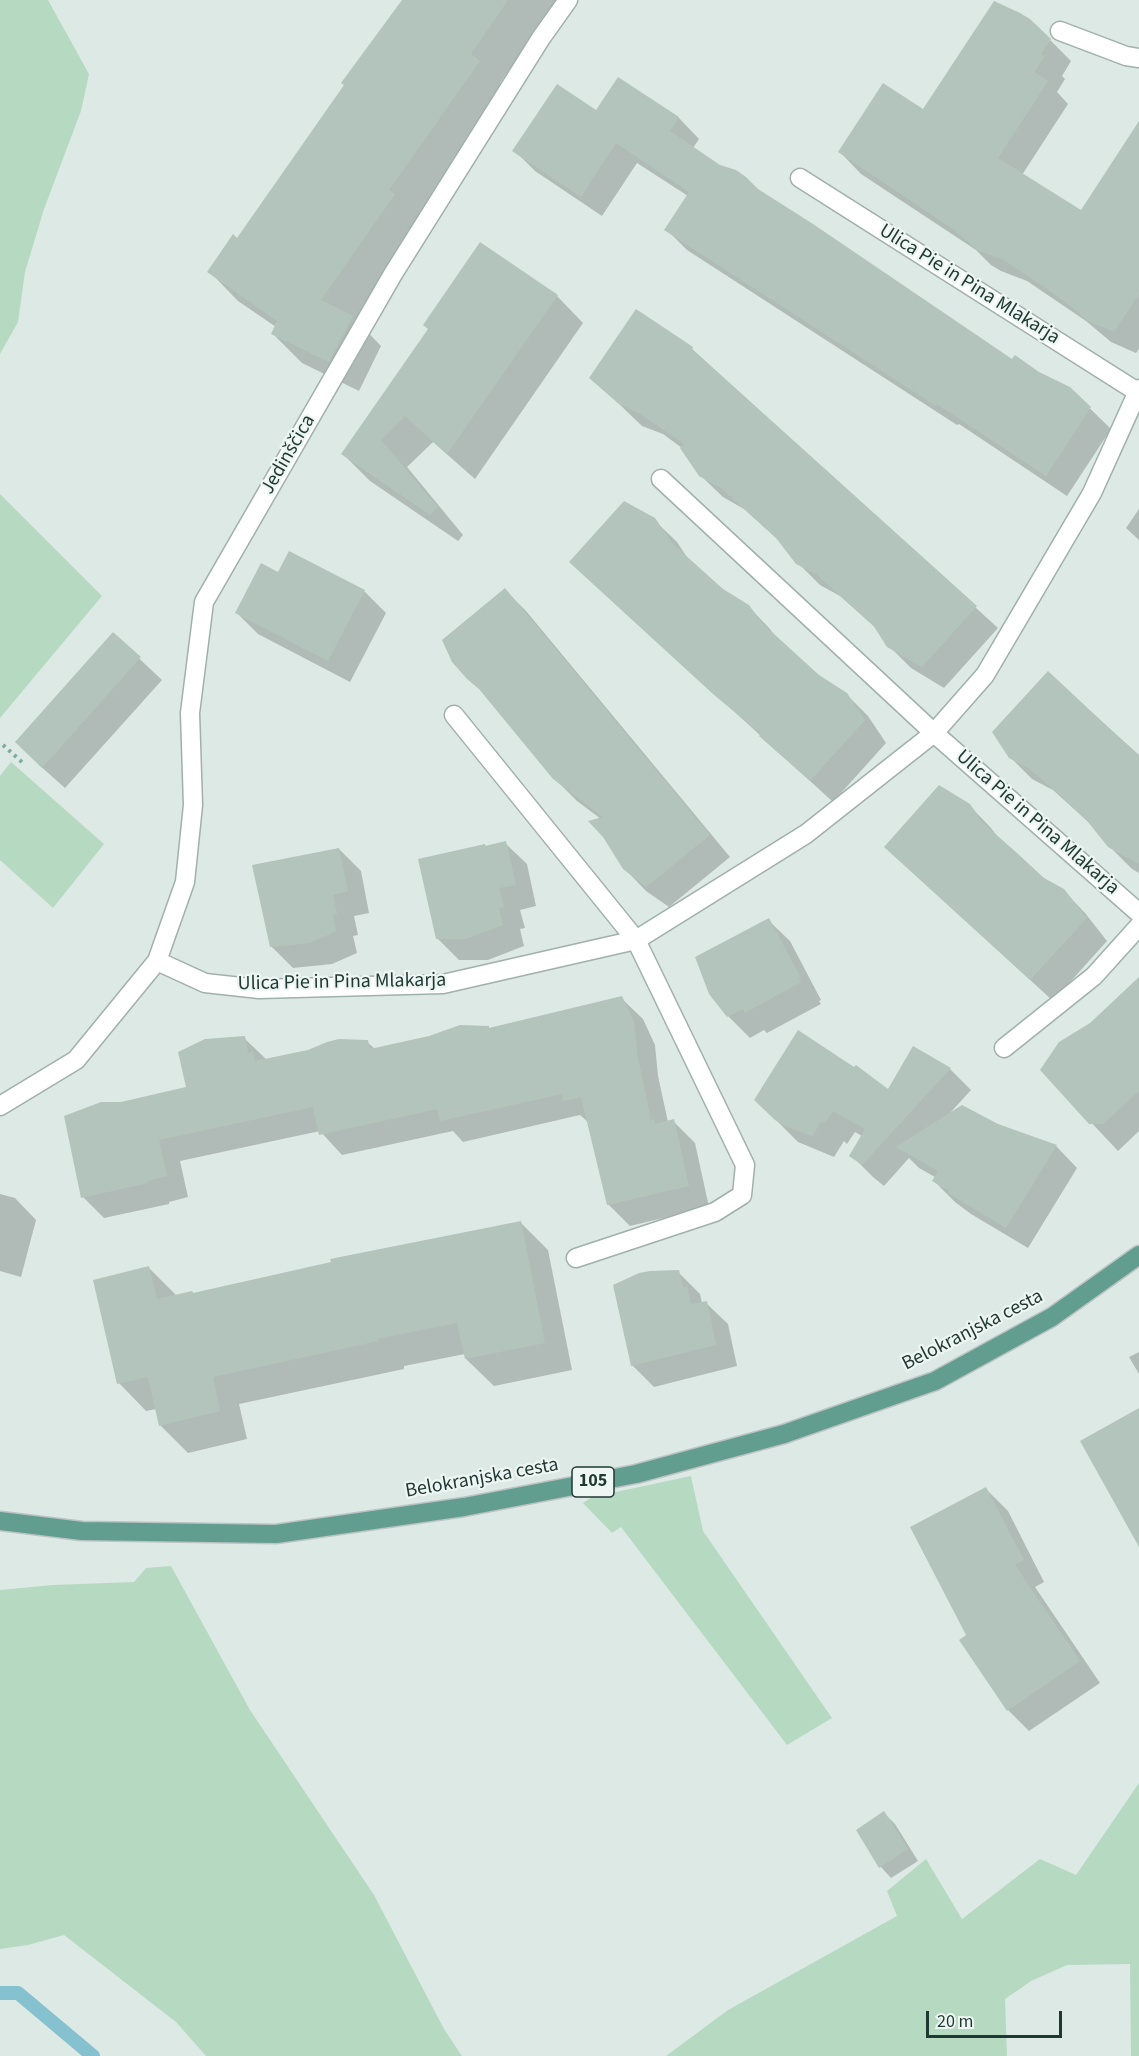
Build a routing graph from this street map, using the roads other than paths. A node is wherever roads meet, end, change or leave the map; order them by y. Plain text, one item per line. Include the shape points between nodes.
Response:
1 (568, 0) edge
2 (1060, 31) dead end
3 (1139, 58) edge
4 (800, 178) dead end
5 (1138, 391) edge
6 (661, 479) dead end
7 (454, 715) dead end
8 (934, 733) junction
9 (1139, 913) edge
10 (1139, 926) edge
11 (636, 940) junction
12 (157, 961) junction
13 (1004, 1048) dead end
14 (0, 1106) edge
15 (1139, 1255) edge
16 (576, 1258) dead end
17 (0, 1521) edge

1 - 12 street, Jedinščica via 393,274 204,602 190,713 193,804 185,882
2 - 3 street
4 - 5 street, Ulica Pie in Pina Mlakarja
5 - 8 street, Ulica Pie in Pina Mlakarja via 1092,493 985,675
6 - 8 street, Ulica Pie in Pina Mlakarja
7 - 11 street
8 - 9 street, Ulica Pie in Pina Mlakarja
8 - 11 street, Ulica Pie in Pina Mlakarja via 806,834
10 - 13 street via 1094,976
11 - 12 street, Ulica Pie in Pina Mlakarja via 443,984 259,989 205,983
11 - 16 street via 745,1165 742,1195 716,1212
12 - 14 street, Jedinščica via 76,1060
15 - 17 main road, Belokranjska cesta / 105 via 1052,1317 935,1381 784,1434 636,1474 464,1508 276,1534 82,1531

